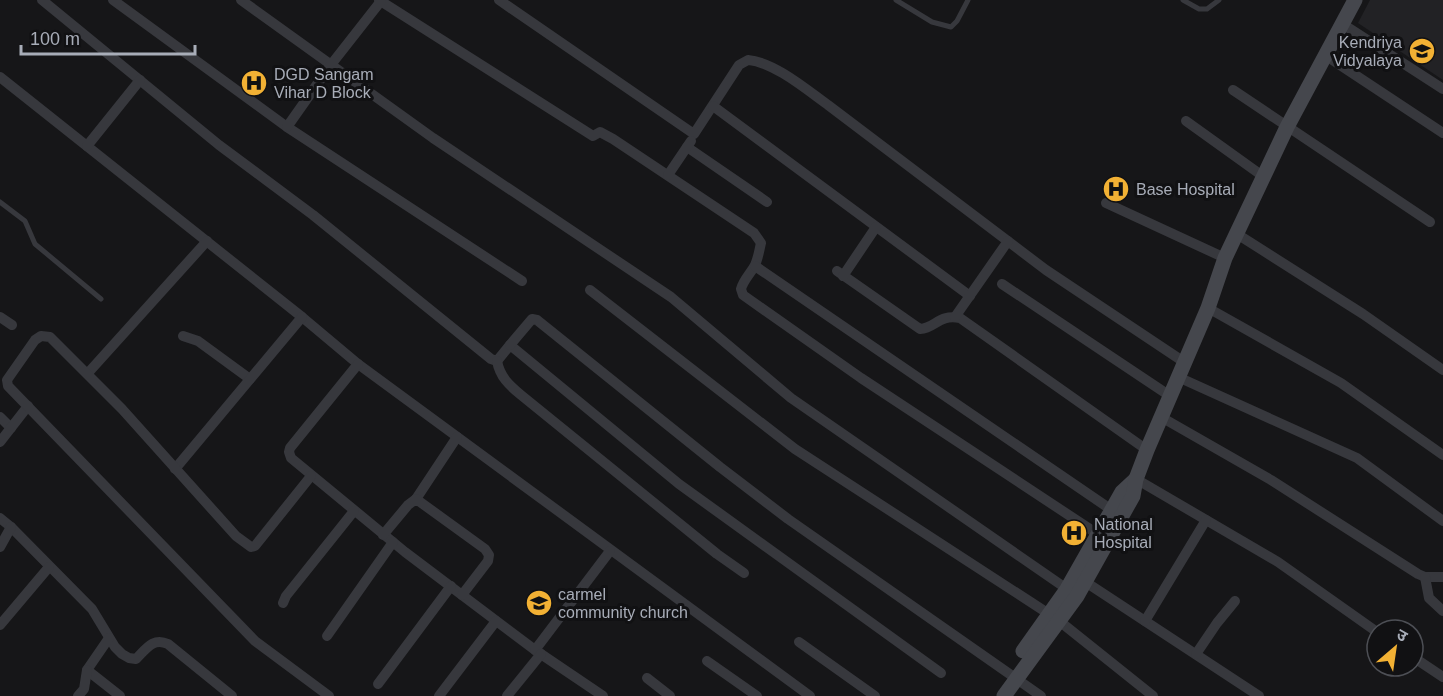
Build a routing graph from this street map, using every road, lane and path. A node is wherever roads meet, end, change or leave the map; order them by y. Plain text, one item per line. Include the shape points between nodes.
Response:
1 (42, 0) edge
2 (113, 0) edge
3 (241, 0) edge
4 (499, 0) edge
5 (896, 0) edge
6 (968, 0) edge
7 (1184, 0) edge
8 (1219, 0) edge
9 (1355, 0) edge
10 (380, 1) edge
11 (1341, 23) junction
12 (1325, 55) junction
13 (330, 66) junction
14 (0, 76) edge
15 (140, 80) junction
16 (1443, 89) edge
17 (1233, 90) dead end
18 (713, 106) junction
19 (1186, 121) dead end
20 (287, 127) junction
21 (1287, 127) junction
22 (1443, 133) edge
23 (694, 134) junction
24 (87, 146) junction
25 (687, 147) junction
26 (668, 175) junction
27 (1264, 177) junction
28 (0, 202) edge
29 (767, 202) dead end
30 (1106, 203) dead end
31 (1430, 222) dead end
32 (876, 227) junction
33 (1237, 234) junction
34 (207, 241) junction
35 (1008, 241) junction
36 (1225, 258) junction
37 (755, 266) junction
38 (522, 281) dead end
39 (1002, 284) dead end
40 (590, 290) dead end
41 (970, 296) junction
42 (101, 299) dead end
43 (1208, 308) junction
44 (302, 316) junction
45 (0, 317) edge
46 (954, 317) junction
47 (12, 325) dead end
48 (183, 336) dead end
49 (510, 345) junction
50 (497, 361) junction
51 (1184, 362) junction
52 (358, 364) junction
53 (1443, 370) edge
54 (88, 373) junction
55 (1178, 377) junction
56 (250, 379) junction
57 (1170, 396) junction
58 (28, 406) junction
59 (0, 417) edge
60 (1161, 417) junction
61 (11, 428) junction
62 (457, 437) junction
63 (0, 442) edge
64 (1147, 450) junction
65 (1443, 455) edge
66 (175, 469) junction
67 (311, 476) junction
68 (1136, 479) junction
69 (416, 499) junction
70 (354, 511) junction
71 (1115, 513) junction
72 (0, 518) edge
73 (1206, 520) junction
74 (1443, 521) edge
75 (12, 527) junction
76 (383, 535) junction
77 (1103, 538) junction
78 (393, 543) junction
79 (0, 547) edge
80 (610, 551) junction
81 (49, 567) junction
82 (744, 573) dead end
83 (1443, 577) edge
84 (1425, 578) junction
85 (1084, 581) junction
86 (451, 586) junction
87 (1067, 589) junction
88 (462, 595) junction
89 (1235, 601) dead end
90 (283, 603) dead end
91 (1443, 611) edge
92 (1053, 617) junction
93 (496, 621) junction
94 (1145, 621) junction
95 (1365, 624) edge
96 (0, 625) edge
97 (327, 636) dead end
98 (109, 638) junction
99 (799, 642) dead end
100 (538, 652) junction
101 (1196, 654) junction
102 (707, 661) dead end
103 (1425, 665) edge
104 (87, 670) junction
105 (940, 673) dead end
106 (1012, 676) junction
107 (1443, 677) edge
108 (647, 678) dead end
109 (378, 684) dead end
110 (78, 696) edge
111 (120, 696) edge
112 (232, 696) edge
113 (329, 696) edge
114 (439, 696) edge
115 (507, 696) edge
116 (603, 696) edge
117 (670, 696) edge
118 (757, 696) edge
119 (810, 696) edge
120 (875, 696) edge
121 (993, 696) edge
122 (1004, 696) edge
123 (1041, 696) edge
124 (1153, 696) edge
125 (1259, 696) edge

1 - 15 street
2 - 20 street
3 - 13 street
4 - 23 street
5 - 6 lane via 932,22 951,27
7 - 8 lane via 1198,9 1207,9
9 - 11 street
10 - 13 street
10 - 26 street via 593,136 600,132
11 - 12 street
11 - 16 street
12 - 21 street
12 - 22 street
13 - 20 street
13 - 87 street via 671,297 791,398
14 - 24 street
15 - 24 street
15 - 50 street
17 - 21 street
18 - 23 street
18 - 32 street
18 - 35 street via 743,62 763,64 828,105
19 - 27 street
20 - 38 street
21 - 27 street
21 - 31 street
23 - 25 street
24 - 34 street
25 - 26 street
25 - 29 street
26 - 37 street via 754,233 761,243
27 - 33 street
28 - 42 lane via 24,221 35,244
30 - 36 street
32 - 41 street
32 - 46 street via 840,273 920,329
33 - 36 street
33 - 53 street
34 - 44 street
34 - 54 street
35 - 41 street
35 - 51 street
36 - 43 street
37 - 71 street
37 - 77 street via 742,284 743,295
39 - 57 street
40 - 92 street via 795,449
41 - 46 street
43 - 51 street
43 - 65 street via 1341,383
44 - 52 street
44 - 56 street
45 - 47 street
46 - 64 street
48 - 56 street via 198,341
49 - 50 street
49 - 105 street via 679,484
49 - 106 street via 525,325 537,320 788,519
50 - 82 street via 507,383
51 - 55 street
52 - 62 street
52 - 67 street via 289,450 291,458
54 - 58 street via 50,337 41,336 31,344 7,380
54 - 66 street
55 - 57 street
55 - 74 street via 1356,458
56 - 66 street
57 - 60 street
58 - 61 street
58 - 113 street via 255,641
59 - 61 street
60 - 64 street
60 - 84 street via 1271,480
61 - 63 street
62 - 69 street
62 - 80 street
64 - 68 street
66 - 67 street via 236,536 251,547
67 - 70 street
68 - 71 street via 1122,492
68 - 73 street
69 - 76 street
69 - 88 street via 489,555
70 - 76 street
70 - 90 street
71 - 77 street
72 - 75 street
73 - 94 street
73 - 95 street via 1278,562
75 - 79 street
75 - 81 street
76 - 78 street
77 - 85 street
77 - 87 street
78 - 86 street
78 - 97 street
80 - 100 street
80 - 119 street
81 - 96 street
81 - 98 street via 92,609
83 - 84 street
84 - 91 street via 1430,598
85 - 92 street via 1077,596
85 - 94 street
86 - 88 street
86 - 109 street
87 - 92 street
88 - 93 street
89 - 101 street
92 - 106 street
92 - 124 street
93 - 100 street
93 - 114 street
94 - 101 street
98 - 104 street
98 - 112 street via 122,654 133,659 156,641 166,643
99 - 120 street
100 - 115 street
100 - 116 street
101 - 125 street
102 - 118 street
103 - 107 street
104 - 110 street via 84,689
104 - 111 street
106 - 121 street
106 - 122 street
106 - 123 street
108 - 117 street

